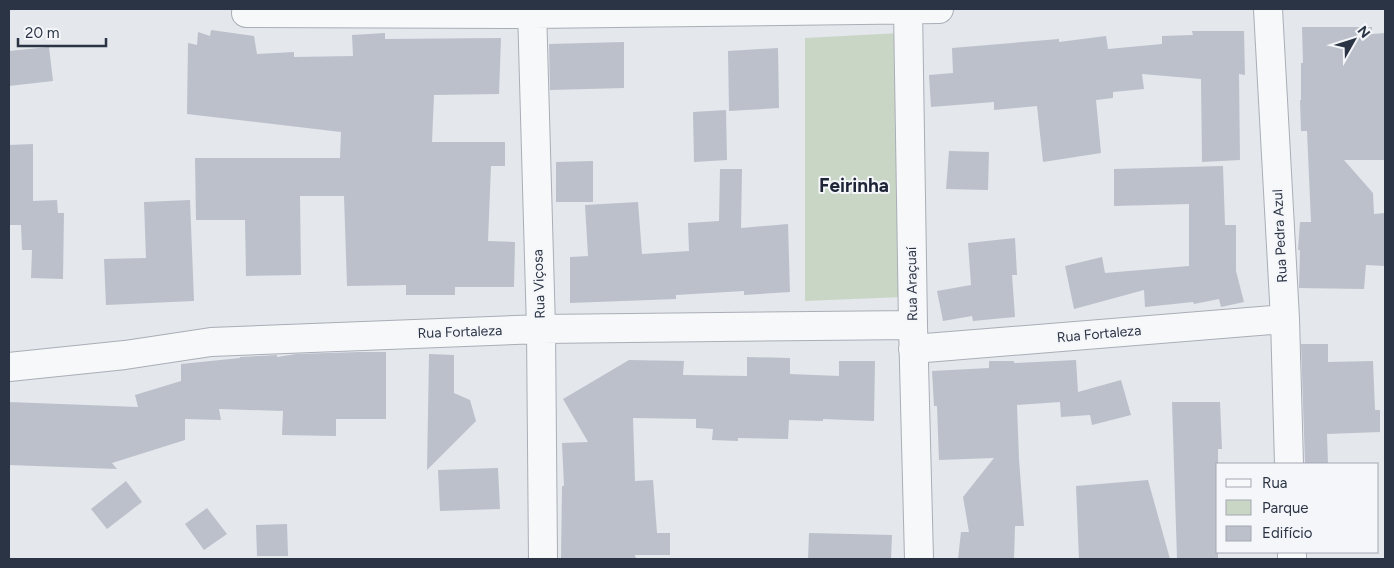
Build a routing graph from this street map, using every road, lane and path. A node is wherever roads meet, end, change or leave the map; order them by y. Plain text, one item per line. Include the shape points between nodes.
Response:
1 (908, 9) edge
2 (939, 9) edge
3 (1268, 9) edge
4 (532, 12) edge
5 (246, 13) dead end
6 (1285, 319) junction
7 (540, 329) junction
8 (913, 337) junction
9 (9, 367) edge
10 (1289, 463) edge
11 (543, 559) edge
12 (919, 559) edge

1 - 2 street
1 - 4 street
1 - 8 street, Rua Araçuaí
3 - 6 street, Rua Pedra Azul
4 - 5 street
4 - 7 street, Rua Viçosa
6 - 8 street, Rua Fortaleza
6 - 10 street, Rua Pedra Azul
7 - 8 street, Rua Fortaleza
7 - 9 street, Rua Fortaleza via 211,342 125,356
7 - 11 street, Rua Viçosa
8 - 12 street, Rua Araçuaí

